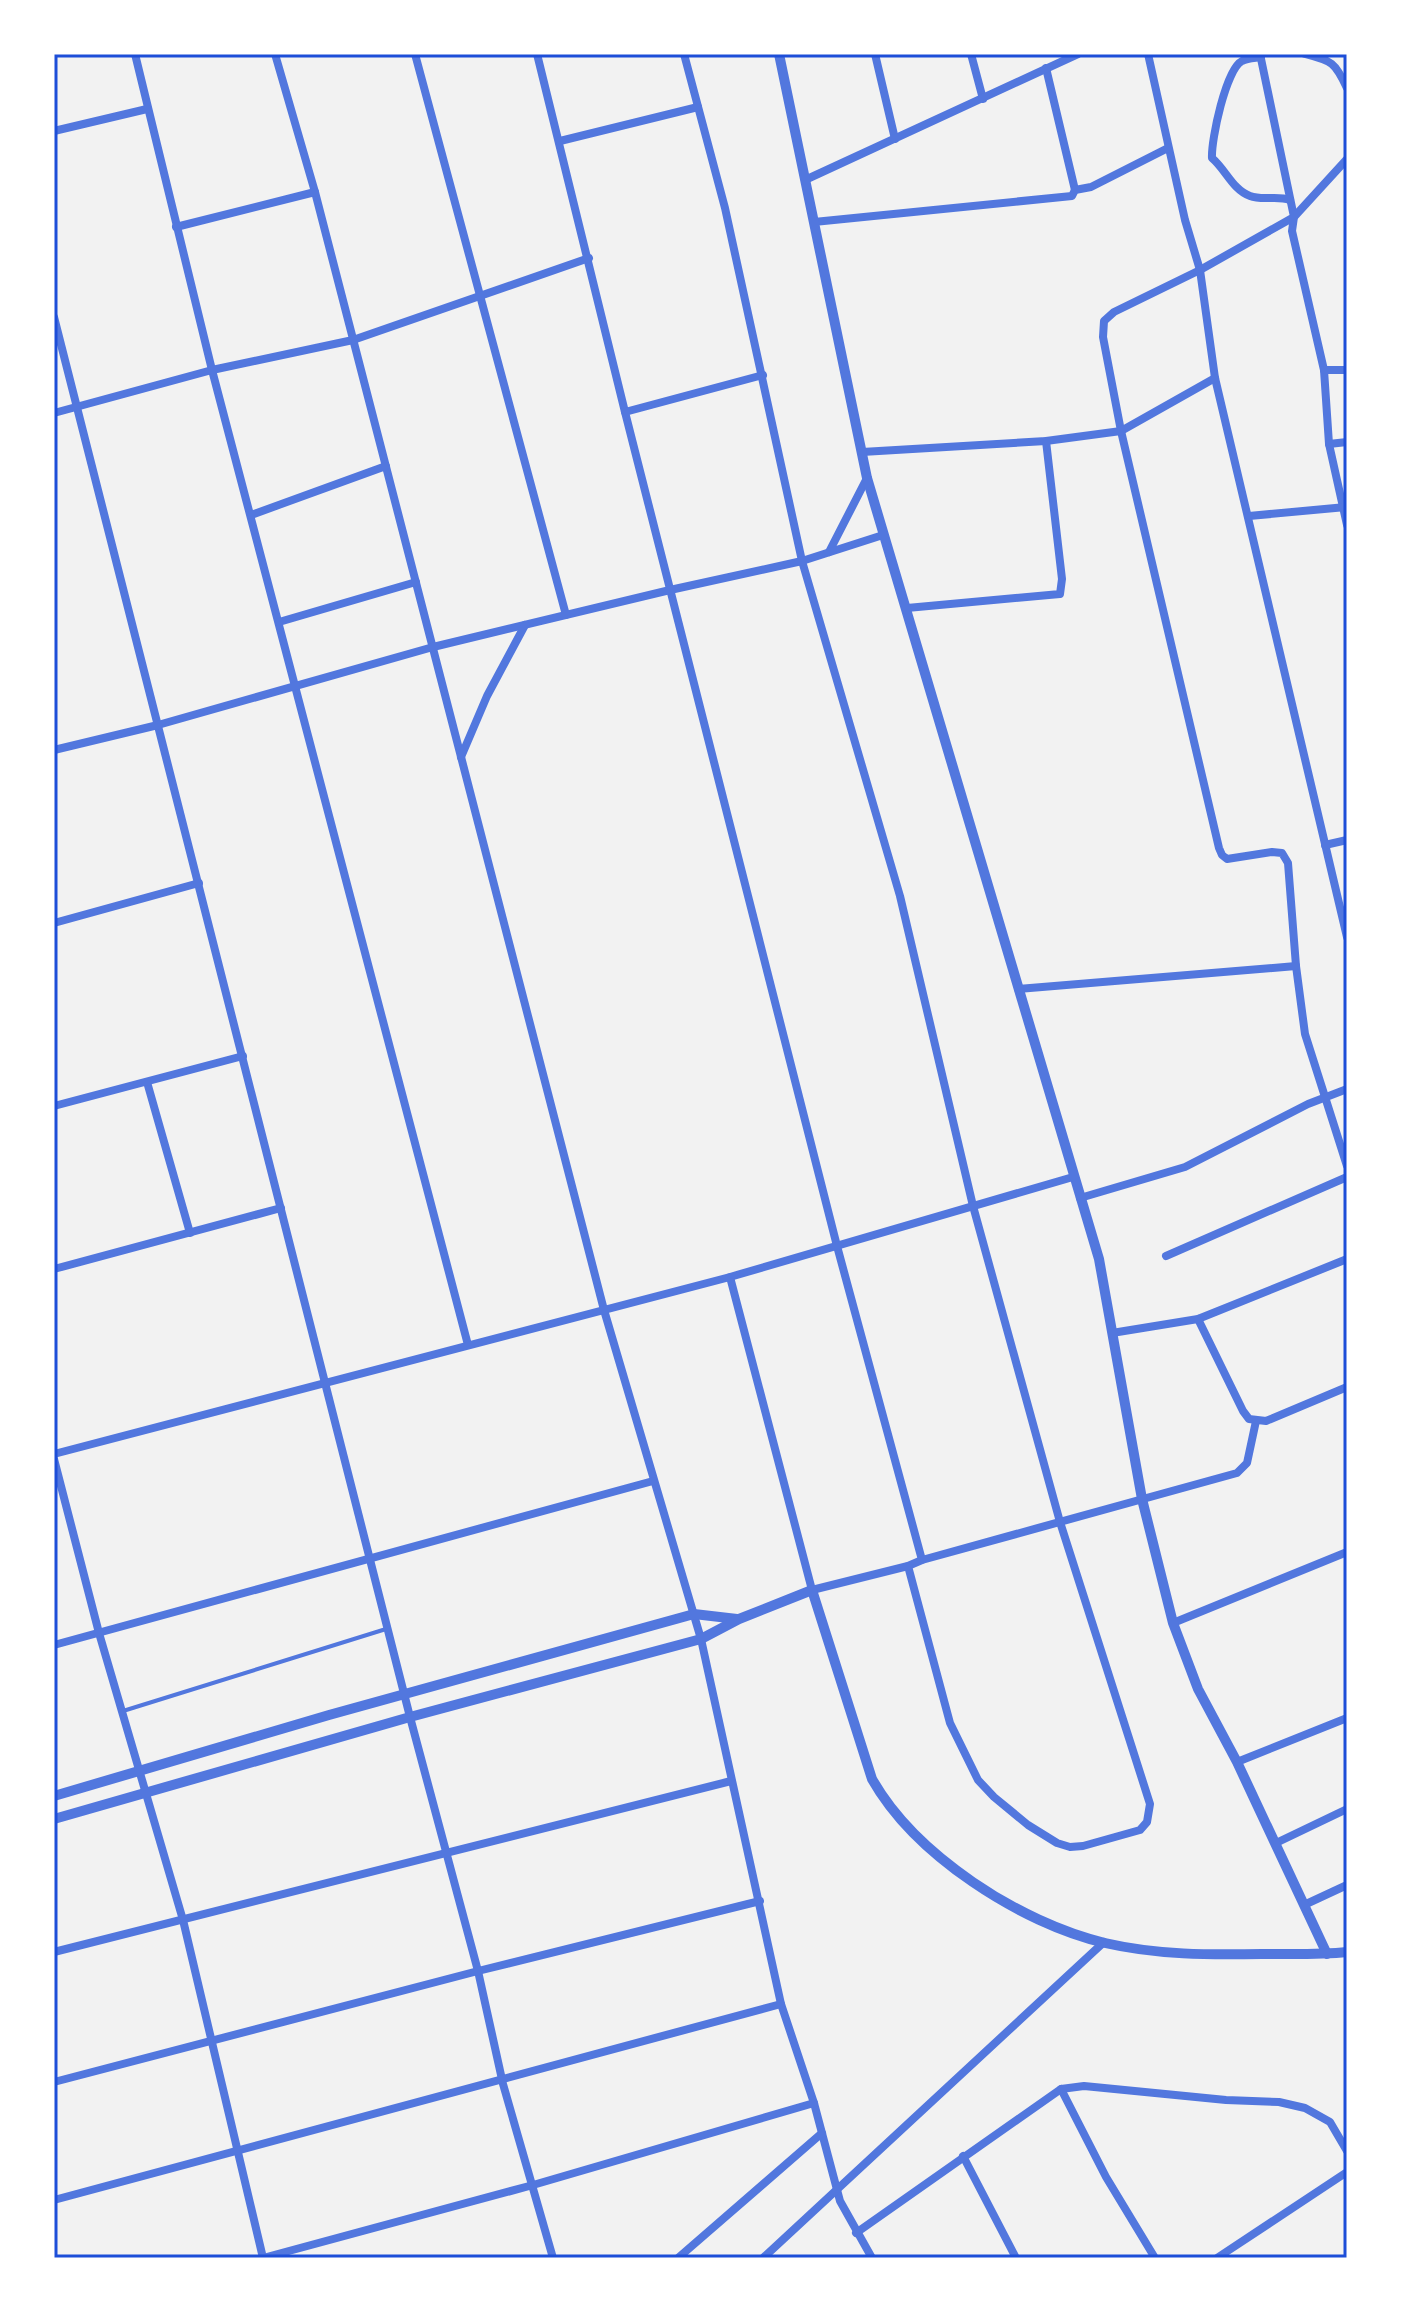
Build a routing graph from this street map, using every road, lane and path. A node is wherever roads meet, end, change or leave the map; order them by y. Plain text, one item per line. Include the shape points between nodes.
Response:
1 (135, 54) edge
2 (275, 54) edge
3 (415, 54) edge
4 (537, 54) edge
5 (684, 54) edge
6 (779, 54) edge
7 (875, 54) edge
8 (971, 54) edge
9 (1078, 54) edge
10 (1148, 54) edge
11 (1305, 54) edge
12 (1261, 55) edge
13 (1347, 61) edge
14 (1338, 67) junction
15 (1046, 68) junction
16 (1347, 88) edge
17 (983, 99) junction
18 (698, 107) junction
19 (147, 109) junction
20 (54, 131) edge
21 (895, 139) junction
22 (560, 141) junction
23 (1168, 148) junction
24 (1347, 159) edge
25 (805, 180) junction
26 (1075, 190) junction
27 (315, 192) junction
28 (1290, 200) junction
29 (1294, 217) junction
30 (814, 222) junction
31 (176, 227) junction
32 (589, 258) junction
33 (1200, 270) junction
34 (479, 294) junction
35 (54, 317) edge
36 (353, 340) junction
37 (212, 370) junction
38 (1324, 370) junction
39 (1347, 370) edge
40 (763, 375) junction
41 (1215, 378) junction
42 (77, 406) junction
43 (625, 412) junction
44 (54, 413) edge
45 (1121, 431) junction
46 (1046, 441) junction
47 (1347, 442) edge
48 (1329, 444) junction
49 (862, 452) junction
50 (386, 466) junction
51 (867, 478) junction
52 (1344, 507) edge
53 (251, 515) junction
54 (1249, 516) junction
55 (1347, 525) edge
56 (883, 535) junction
57 (829, 552) junction
58 (802, 561) junction
59 (416, 582) junction
60 (670, 590) junction
61 (907, 608) junction
62 (566, 615) junction
63 (279, 622) junction
64 (525, 625) junction
65 (433, 647) junction
66 (296, 686) junction
67 (158, 725) junction
68 (54, 750) edge
69 (461, 757) junction
70 (1347, 840) edge
71 (1325, 845) junction
72 (199, 883) junction
73 (54, 923) edge
74 (1347, 937) edge
75 (1296, 966) junction
76 (1018, 989) junction
77 (243, 1056) junction
78 (147, 1082) junction
79 (1347, 1089) edge
80 (1324, 1098) junction
81 (54, 1106) edge
82 (1347, 1166) edge
83 (1073, 1177) junction
84 (1347, 1177) edge
85 (1080, 1198) junction
86 (973, 1206) junction
87 (281, 1208) junction
88 (190, 1233) junction
89 (837, 1246) junction
90 (1166, 1256) dead end
91 (1347, 1259) edge
92 (54, 1269) edge
93 (730, 1277) junction
94 (604, 1310) junction
95 (1198, 1319) junction
96 (1112, 1333) junction
97 (468, 1345) junction
98 (326, 1382) junction
99 (1347, 1387) edge
100 (1256, 1421) junction
101 (54, 1457) edge
102 (653, 1481) junction
103 (1142, 1499) junction
104 (1060, 1522) junction
105 (1347, 1552) edge
106 (370, 1557) junction
107 (922, 1560) junction
108 (908, 1566) junction
109 (812, 1590) junction
110 (694, 1614) junction
111 (739, 1619) junction
112 (1173, 1623) junction
113 (388, 1628) junction
114 (99, 1633) junction
115 (701, 1639) junction
116 (54, 1645) edge
117 (404, 1694) junction
118 (122, 1711) junction
119 (410, 1717) junction
120 (1347, 1718) edge
121 (1237, 1762) junction
122 (141, 1772) junction
123 (731, 1781) junction
124 (147, 1793) junction
125 (54, 1796) edge
126 (1347, 1809) edge
127 (54, 1819) edge
128 (1276, 1843) junction
129 (446, 1852) junction
130 (1347, 1885) edge
131 (760, 1901) junction
132 (1304, 1905) junction
133 (183, 1920) junction
134 (1104, 1942) junction
135 (54, 1952) edge
136 (1347, 1952) edge
137 (1327, 1954) junction
138 (478, 1971) junction
139 (781, 2004) junction
140 (214, 2040) junction
141 (502, 2080) junction
142 (54, 2082) edge
143 (1061, 2089) junction
144 (814, 2103) junction
145 (822, 2133) junction
146 (240, 2150) junction
147 (1347, 2151) edge
148 (963, 2156) junction
149 (1347, 2172) edge
150 (533, 2185) junction
151 (836, 2189) junction
152 (54, 2200) edge
153 (856, 2233) junction
154 (263, 2258) edge
155 (553, 2258) edge
156 (678, 2258) edge
157 (763, 2258) edge
158 (872, 2258) edge
159 (1016, 2258) edge
160 (1155, 2258) edge
161 (1217, 2258) edge

1 - 19 street
2 - 27 street
3 - 34 street
4 - 22 street
5 - 18 street
6 - 25 street
7 - 21 street
8 - 17 street
9 - 15 street
10 - 23 street
11 - 14 street
12 - 28 street
12 - 28 street via 1233,69 1216,121 1212,158 1237,188 1251,196
13 - 14 street
14 - 16 street
15 - 17 street
15 - 26 street
17 - 21 street
18 - 22 street
18 - 40 street
19 - 20 street
19 - 31 street
21 - 25 street
22 - 32 street
23 - 26 street
23 - 33 street
24 - 29 street
25 - 30 street
26 - 30 street via 1072,196
27 - 31 street
27 - 36 street
28 - 29 street
29 - 33 street
29 - 38 street via 1292,231
30 - 49 street
31 - 37 street
32 - 34 street
32 - 43 street
33 - 41 street
33 - 45 street via 1104,321
34 - 36 street
34 - 62 street
35 - 42 street
36 - 37 street
36 - 50 street
37 - 42 street
37 - 53 street
38 - 39 street
38 - 48 street
40 - 43 street
40 - 58 street
41 - 45 street
41 - 54 street
42 - 44 street
42 - 67 street
43 - 60 street
45 - 46 street
45 - 75 street via 1222,855 1234,859 1282,853 1288,863
46 - 49 street
46 - 61 street via 1060,594
47 - 48 street
48 - 52 street
49 - 51 street
50 - 53 street
50 - 59 street
51 - 56 street
51 - 57 street
52 - 54 street
52 - 55 street
53 - 63 street
54 - 71 street
56 - 57 street
56 - 61 street
57 - 58 street
58 - 60 street
58 - 86 street via 900,896
59 - 63 street
59 - 65 street
60 - 62 street
60 - 89 street
61 - 76 street
62 - 64 street
63 - 66 street
64 - 65 street
64 - 69 street
65 - 66 street
65 - 69 street
66 - 67 street
66 - 97 street
67 - 68 street
67 - 72 street
69 - 94 street
70 - 71 street
71 - 74 street
72 - 73 street
72 - 77 street
75 - 76 street
75 - 80 street via 1305,1034
76 - 83 street
77 - 78 street
77 - 87 street
78 - 81 street
78 - 88 street
79 - 80 street
80 - 82 street
80 - 85 street via 1185,1167
83 - 85 street
83 - 86 street
84 - 90 street
85 - 96 street via 1099,1259
86 - 89 street
86 - 104 street
87 - 88 street
87 - 98 street
88 - 92 street
89 - 93 street
89 - 107 street
91 - 95 street
93 - 94 street
93 - 109 street
94 - 97 street
94 - 102 street
95 - 96 street
95 - 100 street via 1243,1411
96 - 103 street
97 - 98 street
98 - 101 street
98 - 106 street
99 - 100 street
100 - 103 street via 1247,1463 1237,1473
101 - 114 street
102 - 106 street
102 - 110 street
103 - 104 street
103 - 112 street
104 - 107 street
104 - 108 street via 1150,1804 1140,1830 1083,1846 1057,1843 1028,1825 978,1780 950,1723
105 - 112 street
106 - 113 street
106 - 114 street
107 - 108 street
108 - 109 street
109 - 111 street
109 - 134 street via 866,1768 881,1796 911,1832 971,1881 1058,1927
110 - 111 street
110 - 115 street
110 - 117 street
111 - 115 street
112 - 121 street via 1198,1689
113 - 117 street
113 - 118 lane
114 - 116 street
114 - 118 street
115 - 119 street
115 - 123 street
117 - 119 street
117 - 122 street
118 - 122 street
119 - 124 street
119 - 129 street
120 - 121 street
121 - 128 street
122 - 124 street
122 - 125 street
123 - 129 street
123 - 131 street
124 - 127 street
124 - 133 street
126 - 128 street
128 - 132 street
129 - 133 street
129 - 138 street
130 - 132 street
131 - 138 street
131 - 139 street
132 - 137 street
133 - 135 street
133 - 140 street
134 - 137 street via 1180,1955
134 - 151 street
136 - 137 street
138 - 140 street
138 - 141 street
139 - 141 street
139 - 144 street
140 - 142 street
140 - 146 street
141 - 146 street
141 - 150 street
143 - 147 street via 1084,2086 1279,2102 1330,2122
143 - 148 street
143 - 160 street
144 - 145 street
144 - 150 street
145 - 151 street
145 - 156 street
146 - 152 street
146 - 154 street
148 - 153 street
148 - 159 street
149 - 161 street
150 - 154 street
150 - 155 street
151 - 153 street
151 - 157 street
153 - 158 street

